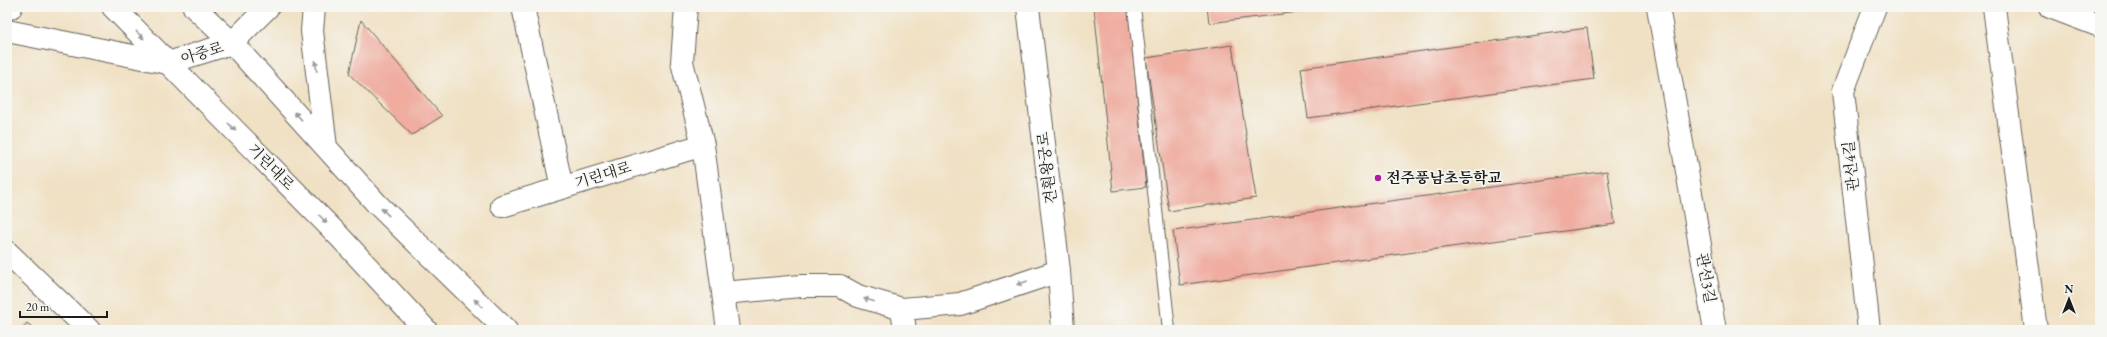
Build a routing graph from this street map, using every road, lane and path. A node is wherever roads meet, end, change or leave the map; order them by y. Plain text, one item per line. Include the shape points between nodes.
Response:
1 (11, 7) edge
2 (113, 7) edge
3 (194, 7) edge
4 (268, 7) edge
5 (314, 7) edge
6 (523, 7) edge
7 (686, 7) edge
8 (1028, 7) edge
9 (1134, 7) edge
10 (1658, 7) edge
11 (1875, 7) edge
12 (1994, 7) edge
13 (2050, 7) edge
14 (7, 9) edge
15 (2100, 26) edge
16 (7, 31) edge
17 (232, 43) junction
18 (168, 63) junction
19 (703, 145) junction
20 (326, 147) junction
21 (562, 188) junction
22 (502, 206) dead end
23 (7, 252) edge
24 (1060, 271) junction
25 (723, 293) junction
26 (903, 320) edge
27 (90, 330) edge
28 (426, 330) edge
29 (506, 330) edge
30 (728, 330) edge
31 (1063, 330) edge
32 (1169, 330) edge
33 (1715, 330) edge
34 (1869, 330) edge
35 (2036, 330) edge

1 - 14 street
2 -> 18 street, 기린대로
3 - 17 street
4 - 17 street, 아중로
20 -> 5 street via 312,31
6 - 21 street
7 - 19 street via 682,62
8 - 24 street, 견훤왕궁로
9 - 32 lane
10 - 33 street, 관선3길
11 - 34 street, 관선4길 via 1843,91
12 - 35 street
13 - 15 street
16 - 18 street
17 - 18 street, 아중로
20 -> 17 street
18 -> 28 street, 기린대로 via 338,235
19 - 21 street, 기린대로
19 - 25 street
29 -> 20 street via 377,204
21 - 22 street, 기린대로
23 - 27 street
24 -> 26 street
24 - 31 street, 견훤왕궁로
26 -> 25 street via 840,286 801,286
25 - 30 street

